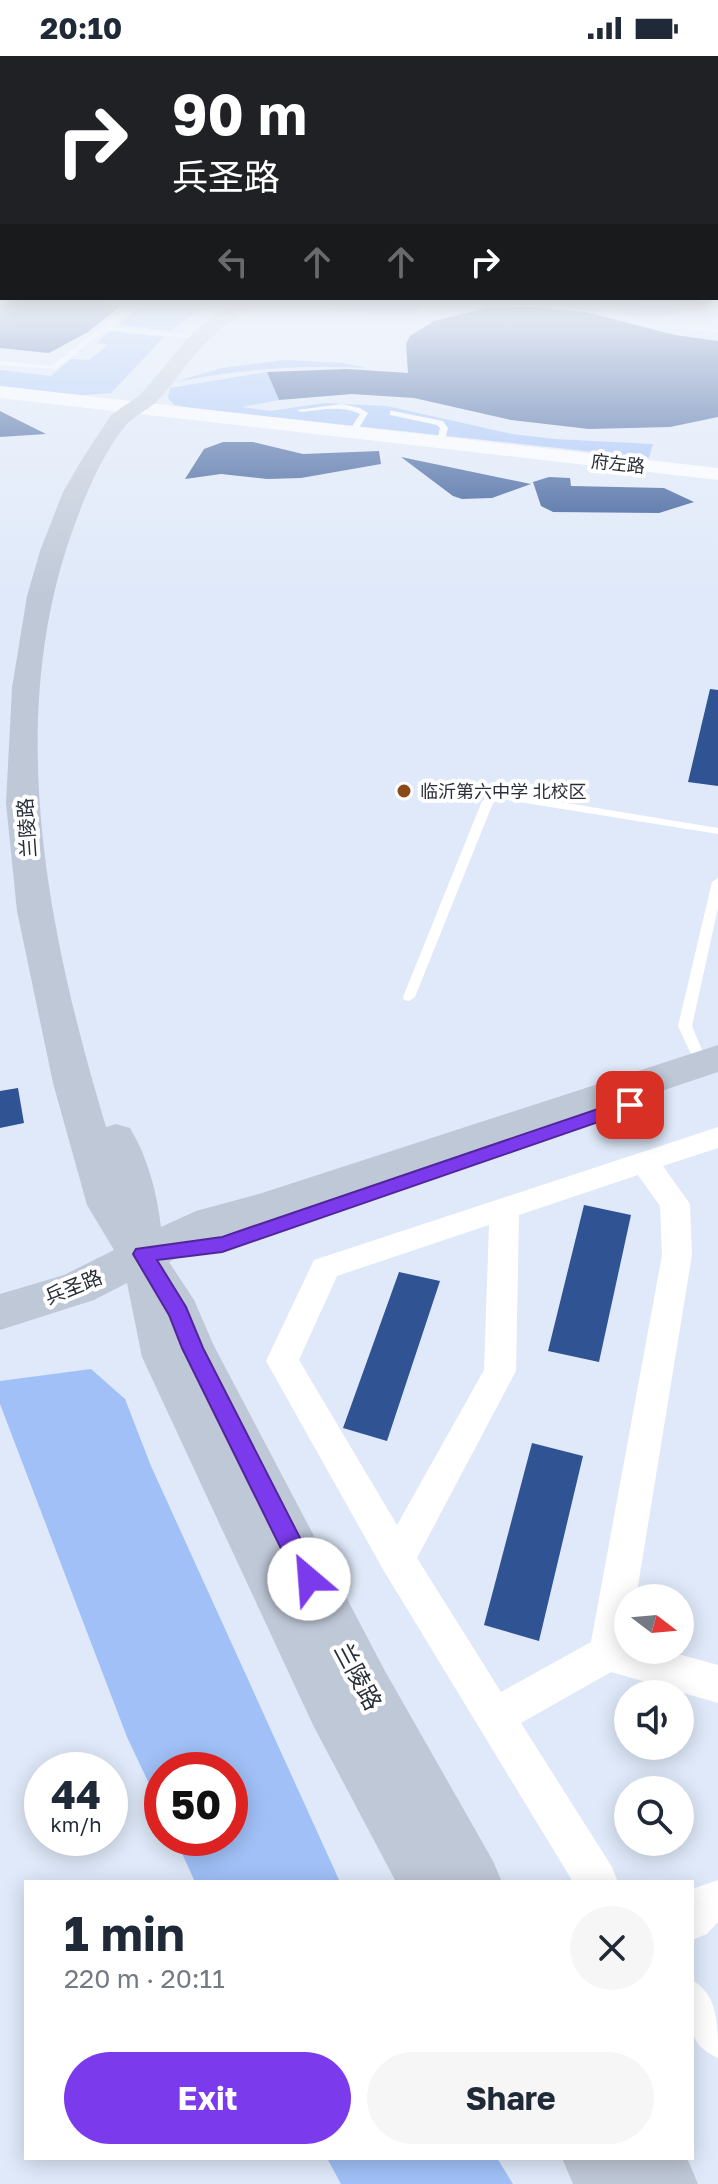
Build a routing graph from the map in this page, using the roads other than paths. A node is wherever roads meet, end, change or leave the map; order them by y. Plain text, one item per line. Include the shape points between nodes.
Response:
1 (39, 398) edge
2 (135, 398) edge
3 (146, 398) edge
4 (136, 409) junction
5 (301, 410) dead end
6 (393, 413) dead end
7 (353, 431) junction
8 (441, 440) junction
9 (718, 472) edge
10 (11, 804) edge
11 (718, 831) edge
12 (718, 882) edge
13 (409, 997) dead end
14 (714, 1065) edge
15 (718, 1137) edge
16 (644, 1162) junction
17 (504, 1210) junction
18 (143, 1254) junction
19 (0, 1293) edge
20 (0, 1312) edge
21 (397, 1559) junction
22 (608, 1653) junction
23 (718, 1684) edge
24 (494, 1717) junction
25 (428, 1880) edge
26 (471, 1880) edge
27 (596, 1880) edge
28 (718, 1901) edge
29 (694, 1917) edge
30 (694, 2005) edge
31 (718, 2035) edge
32 (597, 2160) edge
33 (648, 2160) edge
34 (613, 2184) edge
35 (664, 2184) edge

1 - 4 street, 府左路
2 - 4 main road, 兰陵路
3 - 4 main road, 兰陵路
4 - 7 street, 府左路
4 - 9 street, 府左路
4 - 10 main road, 兰陵路 via 119,420 92,461 49,563 29,657
4 - 18 main road, 兰陵路 via 89,493 62,574 46,656 42,795 56,908 97,1078 136,1196
5 - 7 lane via 359,409 364,413
6 - 8 lane via 440,423
7 - 8 street, 府左路
8 - 9 street, 府左路
10 - 18 main road, 兰陵路 via 73,1083 108,1205
11 - 13 lane via 500,795 488,801
12 - 14 lane via 685,1026 696,1051
14 - 18 main road, 兵圣路 via 222,1244
15 - 16 street
16 - 17 street
16 - 22 street via 675,1204 677,1255
17 - 21 street via 500,1371
17 - 21 street via 325,1268 282,1361
18 - 19 main road, 兵圣路
18 - 20 main road, 兵圣路 via 78,1288
18 - 25 main road, 兰陵路 via 165,1357 333,1706
18 - 26 main road, 兰陵路 via 178,1313 365,1690
21 - 24 street
22 - 23 street
22 - 24 street
24 - 27 street
28 - 29 street via 704,1905
30 - 31 street
32 - 34 main road
33 - 35 main road

